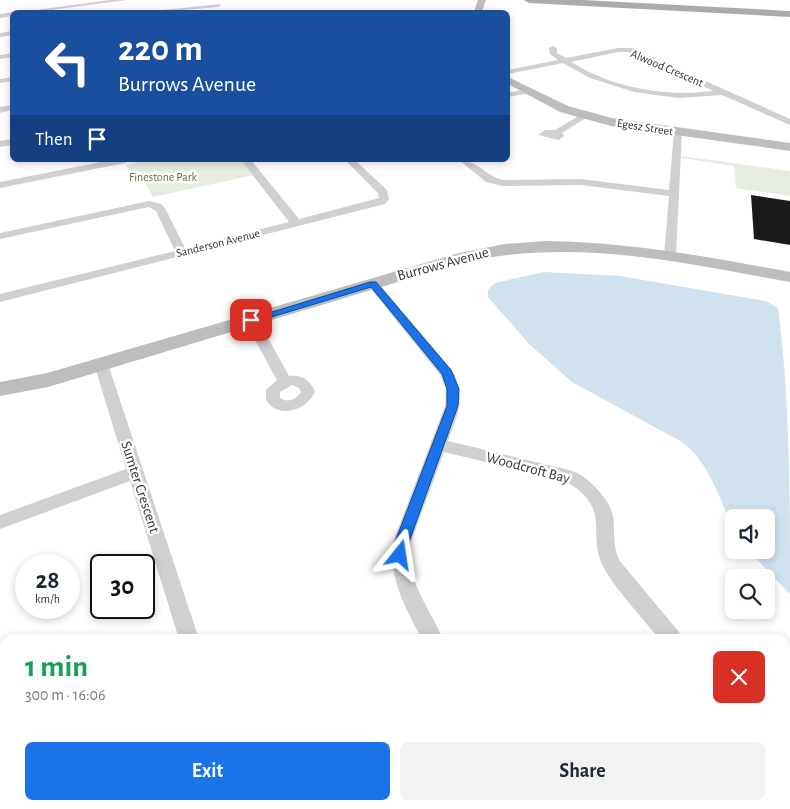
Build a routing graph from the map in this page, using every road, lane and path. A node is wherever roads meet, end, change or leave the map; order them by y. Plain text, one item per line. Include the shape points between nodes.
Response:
1 (124, 0) edge
2 (529, 0) edge
3 (624, 0) edge
4 (218, 5) edge
5 (716, 8) junction
6 (790, 8) edge
7 (62, 10) edge
8 (179, 10) edge
9 (790, 14) edge
10 (553, 48) dead end
11 (564, 61) junction
12 (510, 72) edge
13 (510, 81) edge
14 (527, 91) junction
15 (723, 92) junction
16 (510, 95) edge
17 (585, 116) junction
18 (790, 122) edge
19 (678, 132) junction
20 (556, 133) dead end
21 (790, 147) edge
22 (115, 162) edge
23 (248, 162) edge
24 (352, 162) edge
25 (467, 162) edge
26 (0, 185) edge
27 (674, 194) junction
28 (296, 223) junction
29 (0, 236) edge
30 (181, 252) junction
31 (670, 256) junction
32 (790, 277) edge
33 (373, 284) junction
34 (0, 298) edge
35 (251, 320) junction
36 (101, 364) junction
37 (48, 380) junction
38 (285, 381) dead end
39 (0, 389) edge
40 (0, 400) edge
41 (439, 445) junction
42 (136, 472) junction
43 (0, 522) edge
44 (187, 634) edge
45 (431, 634) edge
46 (668, 634) edge

1 - 7 street
2 - 5 main road
3 - 5 main road
4 - 8 street
5 - 6 main road
5 - 9 main road
10 - 11 street via 554,54
11 - 12 street, Alwood Crescent
11 - 15 street via 609,83 638,91 678,96
11 - 15 street, Alwood Crescent via 628,50
13 - 14 street, Egesz Street
14 - 16 street
14 - 17 street, Egesz Street
15 - 18 street, Alwood Crescent
17 - 19 street, Egesz Street via 625,126
17 - 20 street
19 - 21 street, Egesz Street
19 - 27 street
22 - 26 street
23 - 28 street
24 - 28 street, Sanderson Avenue via 383,192 384,199
25 - 27 street via 490,180 503,183 581,182
27 - 31 street
28 - 30 street, Sanderson Avenue
29 - 30 street via 152,205 161,210
30 - 34 street, Sanderson Avenue
31 - 32 street, Burrows Avenue
31 - 33 street, Burrows Avenue via 611,247 535,246 478,253
33 - 35 street, Burrows Avenue
33 - 41 street via 450,380 453,406
35 - 36 street, Burrows Avenue
35 - 38 street
36 - 37 street, Burrows Avenue
36 - 42 street, Sumter Crescent
37 - 39 street, Burrows Avenue
37 - 40 street, Burrows Avenue
41 - 45 street via 400,555 402,580
41 - 46 street, Woodcroft Bay via 569,476 588,489 602,505 607,552 612,565
42 - 43 street
42 - 44 street, Sumter Crescent

